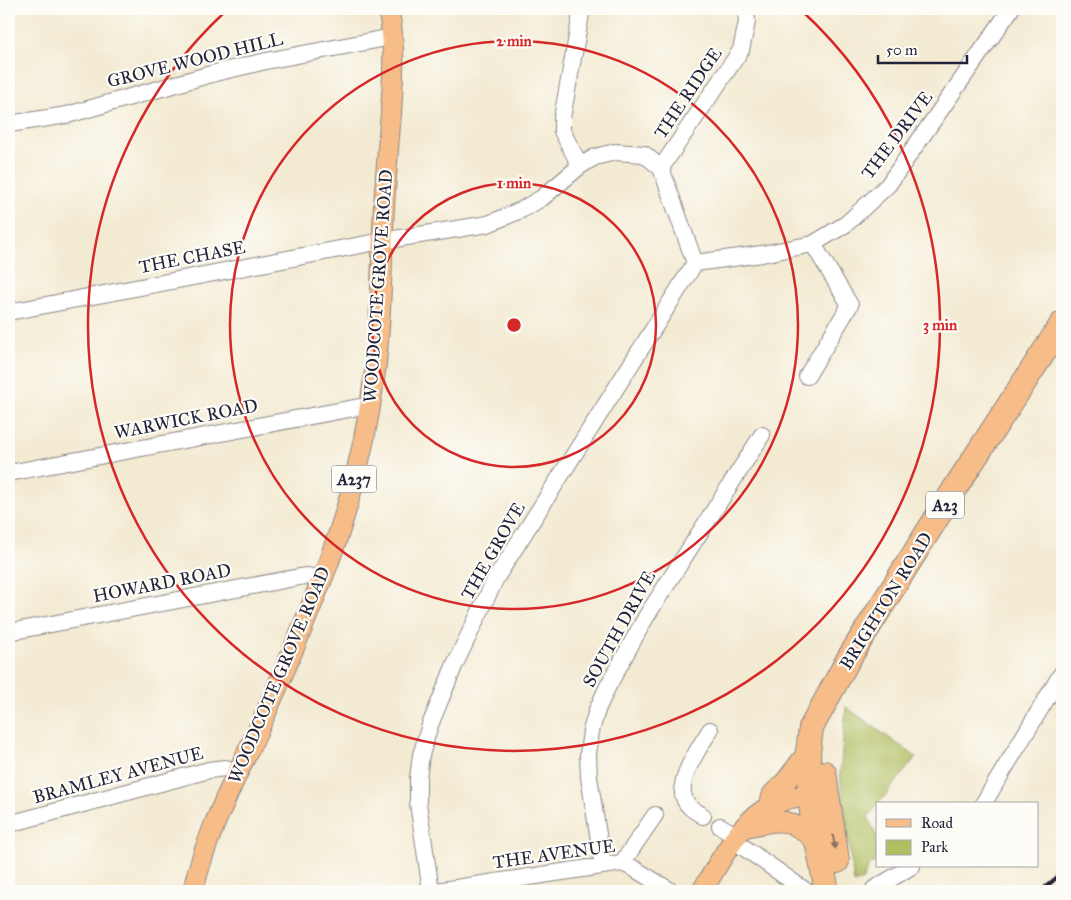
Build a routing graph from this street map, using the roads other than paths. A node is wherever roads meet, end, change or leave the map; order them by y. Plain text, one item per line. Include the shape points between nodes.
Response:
1 (388, 9) edge
2 (582, 9) edge
3 (746, 9) edge
4 (1011, 9) edge
5 (392, 37) junction
6 (9, 124) edge
7 (580, 166) junction
8 (661, 168) junction
9 (382, 241) junction
10 (813, 244) junction
11 (695, 263) junction
12 (9, 312) edge
13 (1062, 324) edge
14 (807, 376) dead end
15 (370, 404) junction
16 (762, 435) dead end
17 (9, 473) edge
18 (322, 578) junction
19 (9, 632) edge
20 (1062, 672) edge
21 (820, 714) junction
22 (710, 730) dead end
23 (808, 752) junction
24 (238, 771) junction
25 (818, 795) junction
26 (984, 802) edge
27 (769, 806) junction
28 (655, 815) dead end
29 (703, 816) dead end
30 (9, 824) edge
31 (734, 832) junction
32 (818, 844) junction
33 (622, 863) junction
34 (603, 866) junction
35 (908, 868) edge
36 (882, 880) dead end
37 (193, 891) edge
38 (431, 891) edge
39 (436, 891) edge
40 (671, 891) edge
41 (702, 891) edge
42 (816, 891) edge
43 (841, 891) edge

1 - 5 main road, WOODCOTE GROVE ROAD / A237
2 - 7 street via 562,118 562,132
3 - 8 street, THE RIDGE via 741,50
4 - 10 street, THE DRIVE via 888,185 846,224
5 - 6 street, GROVE WOOD HILL via 266,60 67,115
5 - 9 main road, WOODCOTE GROVE ROAD / A237 via 393,78
7 - 8 street, THE CHASE via 615,152 644,154
7 - 9 street, THE CHASE via 542,198 488,224
8 - 11 street
9 - 12 street, THE CHASE
9 - 15 main road, WOODCOTE GROVE ROAD / A237 via 379,318
10 - 11 street, THE DRIVE
10 - 14 street via 850,305
11 - 38 street, THE GROVE via 496,578 455,664 430,725 418,778 418,803
13 - 21 highway, BRIGHTON ROAD / A23 via 849,658
15 - 17 street, WARWICK ROAD
15 - 18 main road, WOODCOTE GROVE ROAD / A237 via 355,477
16 - 34 street, SOUTH DRIVE via 646,617 598,710 591,731 588,762
18 - 19 street, HOWARD ROAD via 305,576
18 - 24 main road, WOODCOTE GROVE ROAD / A237
20 - 26 street
21 - 23 highway, BRIGHTON ROAD / A23 via 811,728
21 - 25 highway, A23 via 825,731
22 - 29 street via 684,776 682,790 690,808
23 - 25 highway, A23
23 - 27 main road, BRIGHTON ROAD via 773,794
24 - 30 street, BRAMLEY AVENUE via 225,768 209,770
24 - 37 main road, WOODCOTE GROVE ROAD / A237 via 217,817
25 - 27 main road, BRIGHTON ROAD
25 - 32 highway, A23
25 -> 43 highway, A23
27 - 31 main road, BRIGHTON ROAD
28 - 33 street
31 - 32 main road via 764,822 785,821 796,825
31 - 41 main road, BRIGHTON ROAD
31 - 42 street
32 - 42 highway, A23
33 - 34 street, THE AVENUE
33 - 40 street, THE AVENUE
34 - 39 street, THE AVENUE
35 - 36 street

